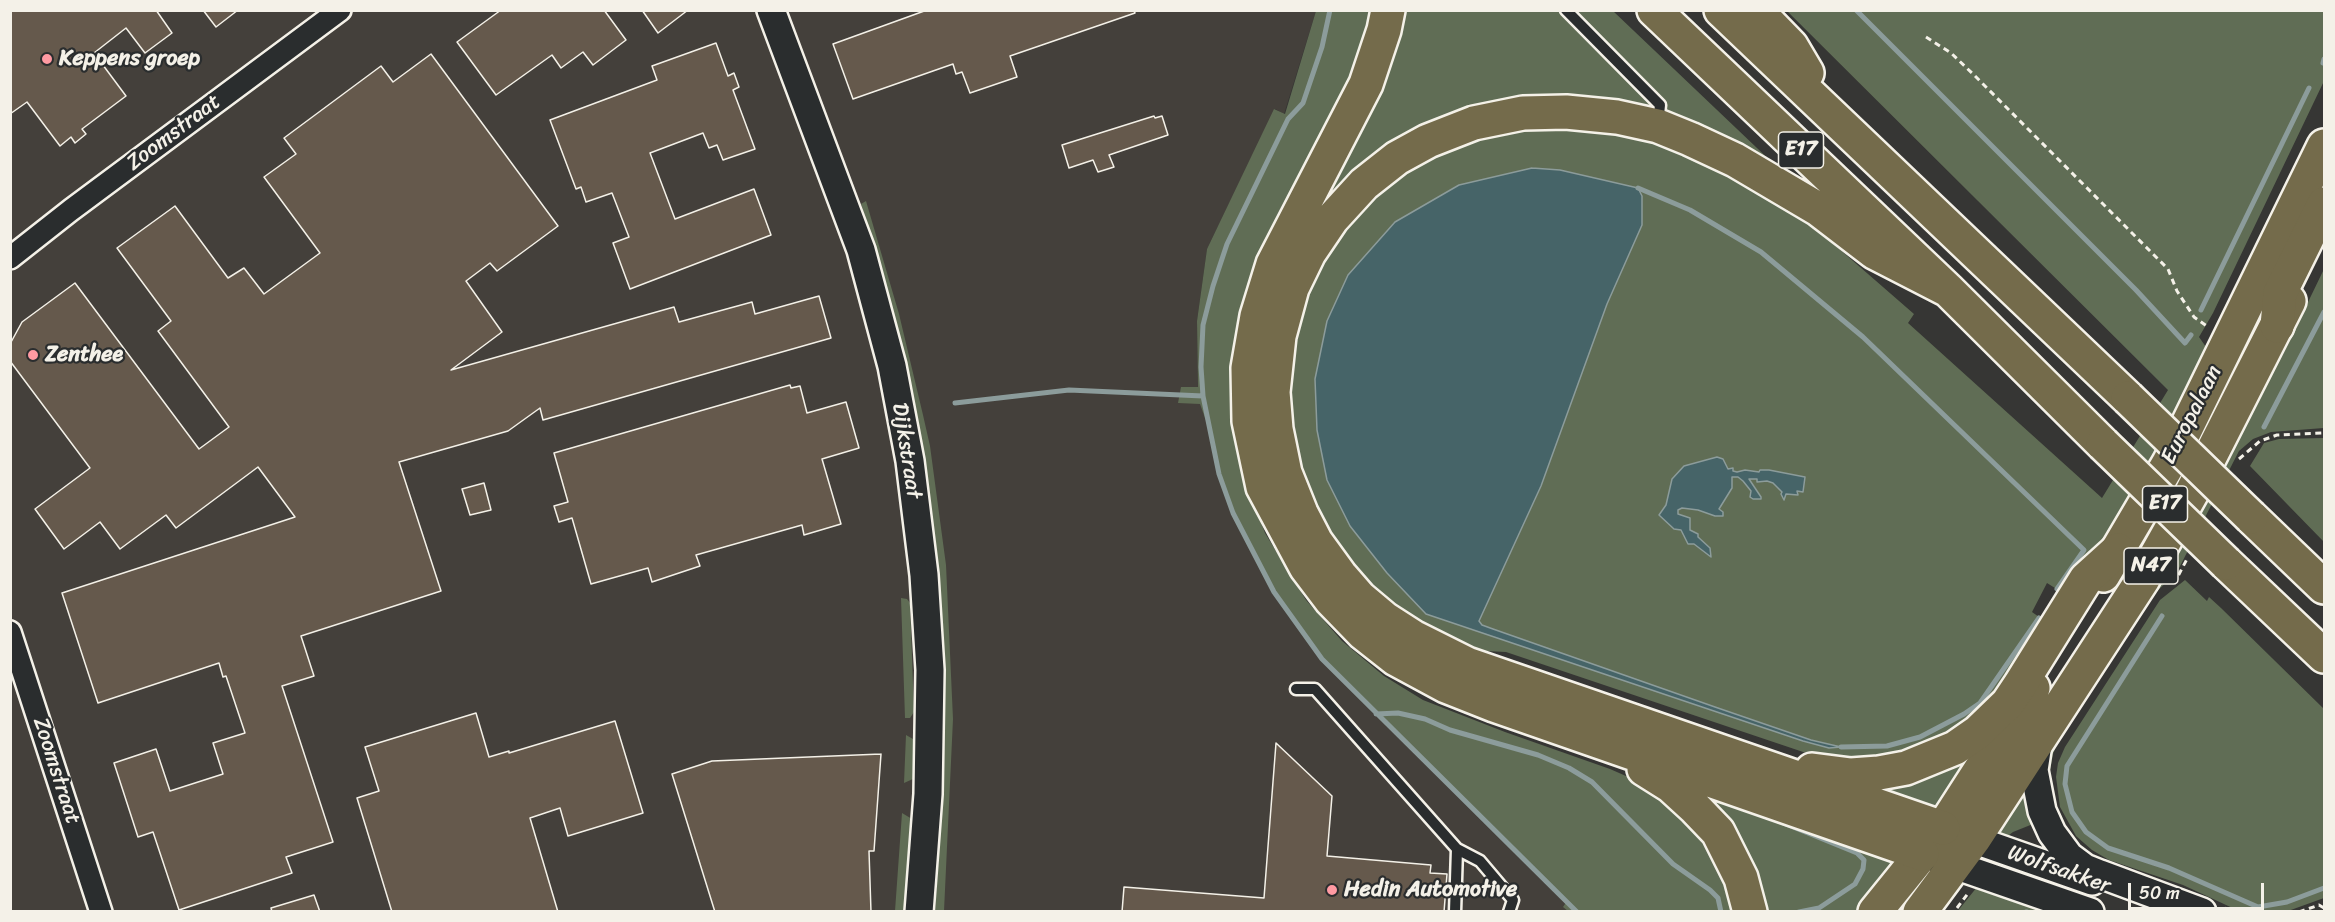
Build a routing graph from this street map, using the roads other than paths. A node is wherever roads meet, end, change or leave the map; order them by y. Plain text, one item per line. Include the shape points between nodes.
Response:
1 (340, 10) edge
2 (771, 10) edge
3 (1388, 10) edge
4 (1566, 10) edge
5 (1654, 10) edge
6 (1721, 10) edge
7 (1756, 10) edge
8 (1838, 123) junction
9 (1658, 126) junction
10 (2325, 146) edge
11 (2325, 204) edge
12 (2325, 231) edge
13 (10, 258) edge
14 (1948, 290) junction
15 (2277, 326) junction
16 (2118, 550) junction
17 (2325, 587) edge
18 (10, 632) edge
19 (2325, 656) edge
20 (1396, 658) junction
21 (1467, 664) junction
22 (1296, 689) dead end
23 (2038, 744) junction
24 (1943, 828) junction
25 (1974, 839) junction
26 (1457, 849) junction
27 (1922, 854) junction
28 (1954, 866) junction
29 (2212, 909) edge
30 (101, 912) edge
31 (919, 912) edge
32 (1455, 912) edge
33 (1509, 912) edge
34 (1750, 912) edge
35 (1875, 912) edge
36 (1920, 912) edge
37 (2090, 912) edge
38 (2175, 912) edge

1 - 13 street, Zoomstraat
2 - 31 street, Dijkstraat via 861,249 892,366 910,461 924,575 930,670 928,794
3 - 20 main road via 1366,84 1273,264 1257,316 1248,368 1249,421 1263,486 1305,567 1363,633
4 - 9 lane via 1660,105
5 - 14 main road, E17
6 - 8 main road, E17
7 - 8 main road via 1791,46
8 - 17 main road, E17, bridge
9 - 14 main road via 1735,160 1818,209 1874,252
9 - 21 main road via 1576,113 1523,113 1474,123 1428,141 1397,158 1364,184 1332,219 1292,288 1279,336 1273,392 1285,473 1300,513 1316,542 1360,598 1413,637
10 - 16 main road, Europalaan / N47 via 2169,463
11 - 15 main road via 2280,293
12 - 15 main road, Europalaan / N47
14 - 19 main road, E17, bridge
15 - 23 main road, Europalaan / N47 via 2192,494
16 - 21 main road via 2086,579 2020,685 1994,717 1955,748 1906,768 1879,773 1851,775 1801,768 1508,668
16 - 24 main road, Europalaan / N47
18 - 30 street, Zoomstraat
20 - 27 main road via 1446,686 1494,705
20 - 34 main road via 1408,675 1451,698 1613,756 1671,786 1718,832 1741,878
21 - 24 main road
22 - 26 lane via 1315,689
23 - 25 main road, Europalaan / N47
23 - 29 street, Wolfsakker via 2034,770 2042,811 2069,855 2100,874
24 - 25 street, Wolfsakker
24 - 27 main road, Europalaan / N47
25 - 28 main road, Europalaan / N47
25 - 38 street, Wolfsakker
26 - 32 lane
26 - 33 lane via 1480,861 1513,900
27 - 28 street, Wolfsakker
27 - 35 main road, N47
28 - 36 main road, N47
28 - 37 street, Wolfsakker

